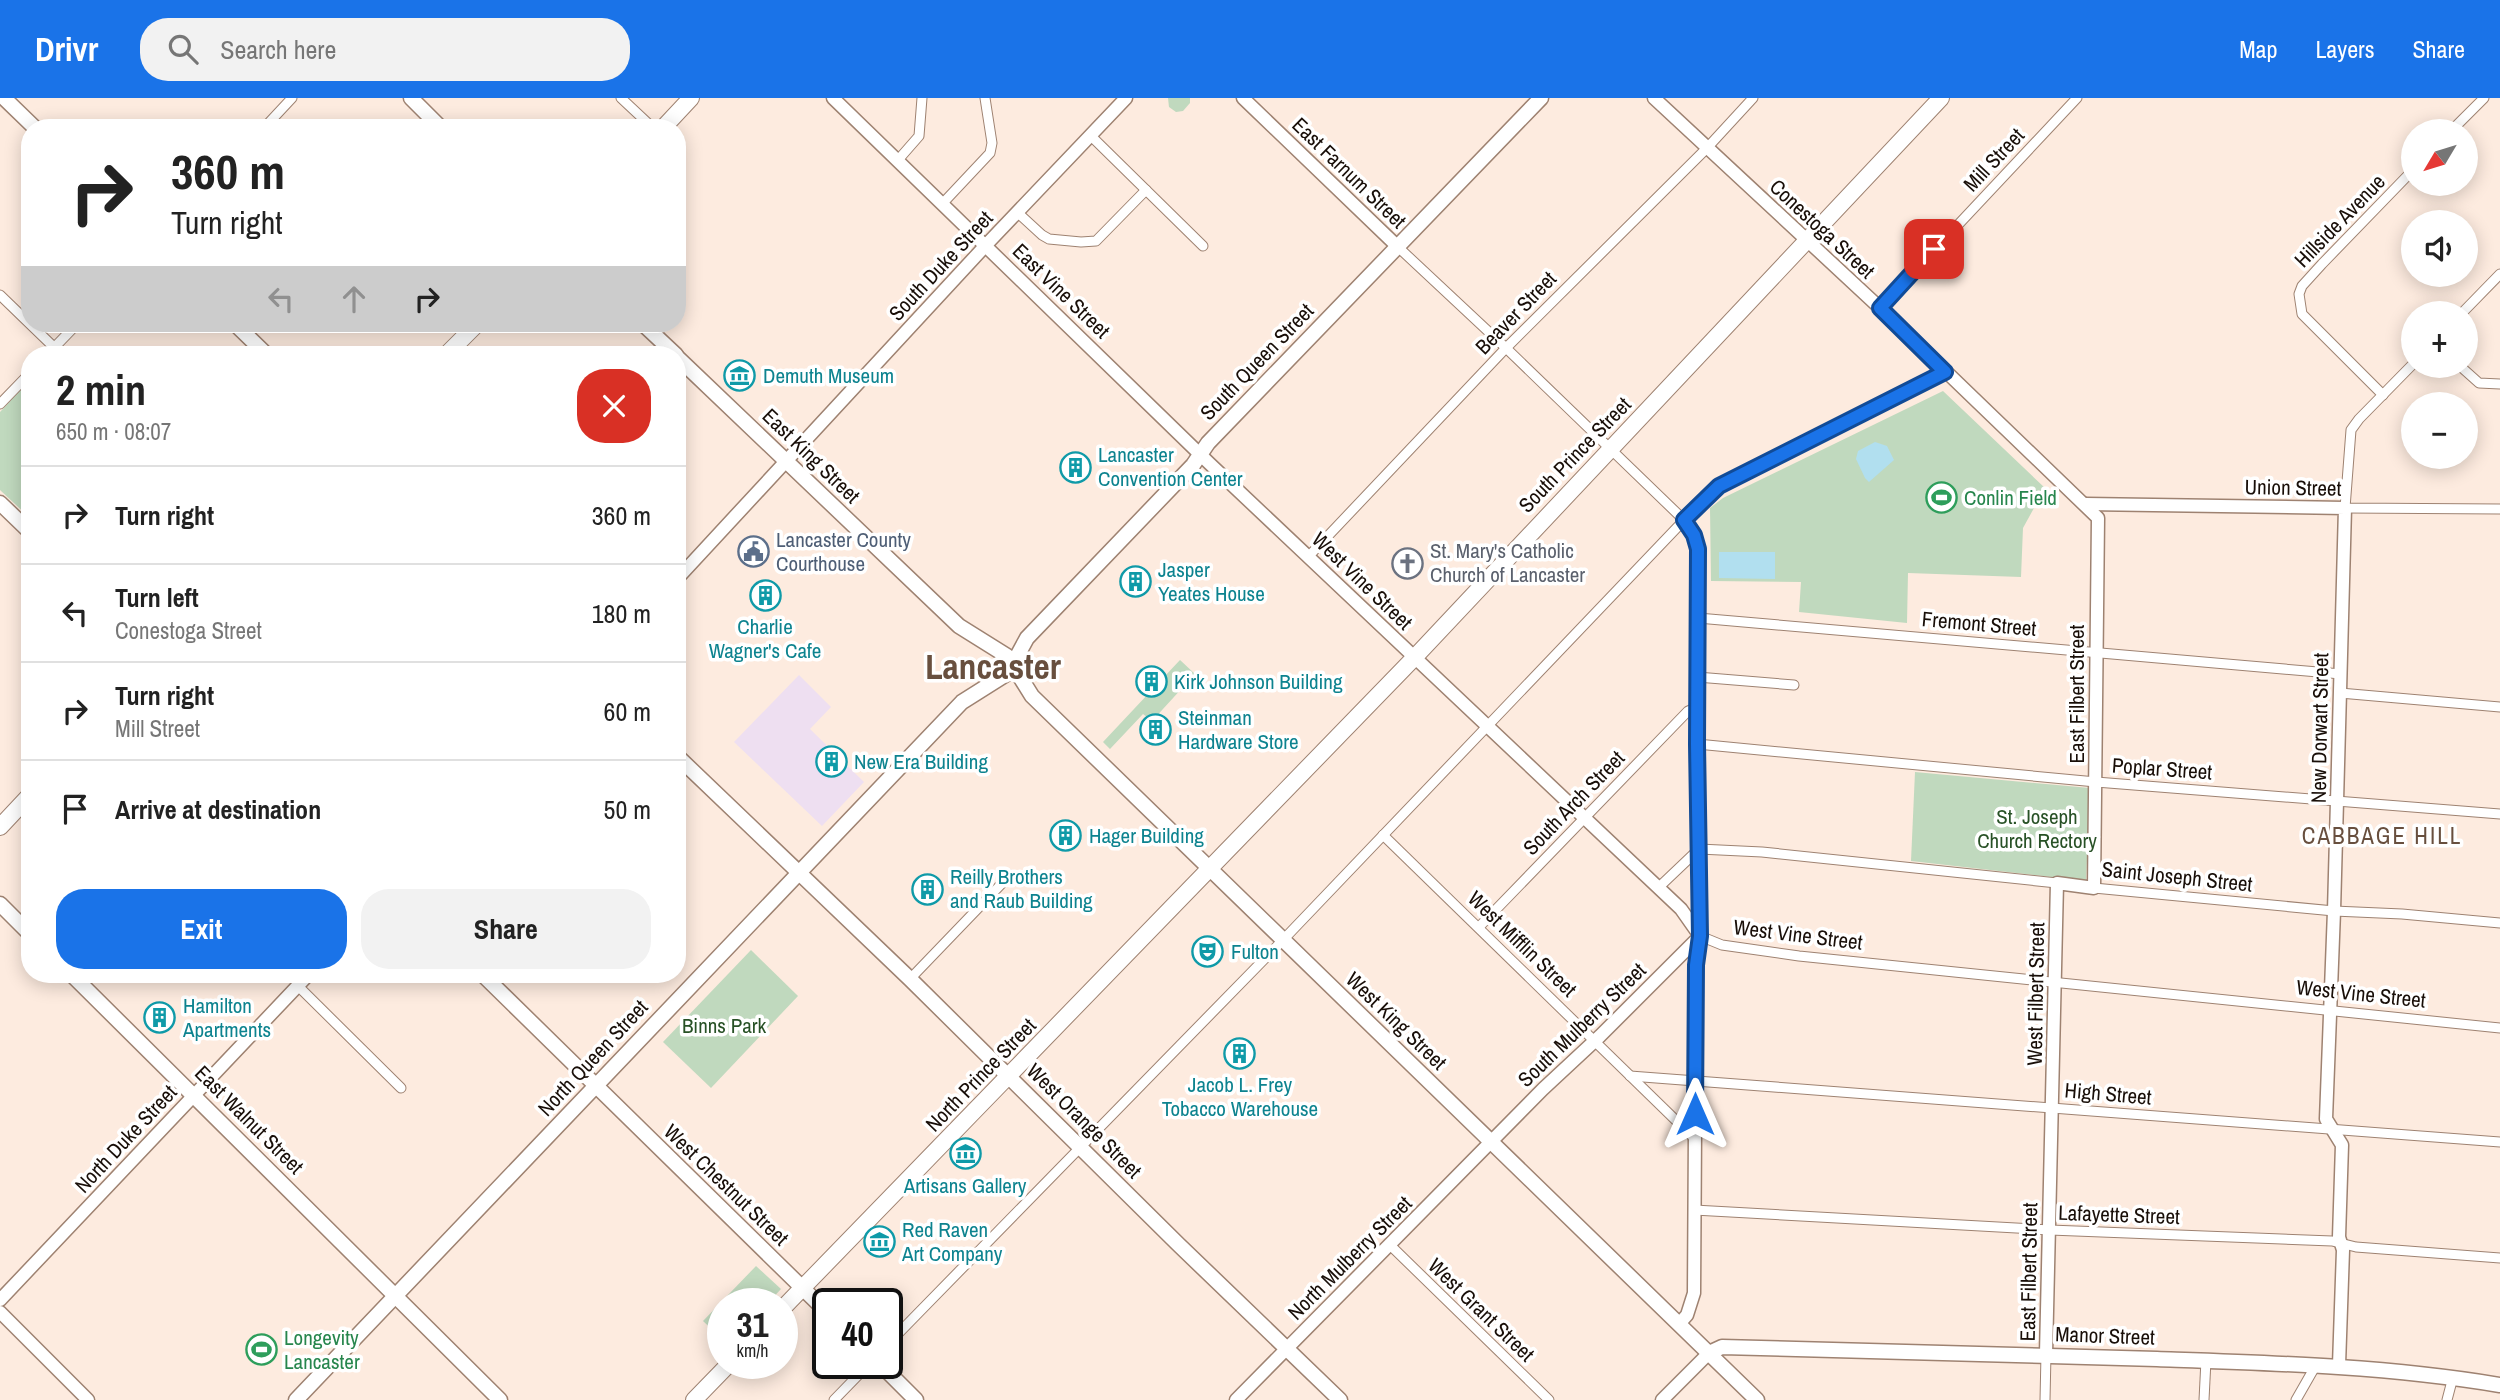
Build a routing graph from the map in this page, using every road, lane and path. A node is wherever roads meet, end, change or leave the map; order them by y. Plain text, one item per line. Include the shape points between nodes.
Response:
1 (4, 98) edge
2 (292, 98) edge
3 (411, 98) edge
4 (621, 98) edge
5 (691, 98) edge
6 (833, 98) edge
7 (922, 98) edge
8 (985, 98) edge
9 (1126, 98) edge
10 (1243, 98) edge
11 (1541, 98) edge
12 (1654, 98) edge
13 (1753, 98) edge
14 (1941, 98) edge
15 (2077, 98) edge
16 (2484, 98) edge
17 (25, 119) edge
18 (272, 119) edge
19 (432, 119) edge
20 (643, 119) edge
21 (671, 119) edge
22 (2463, 119) edge
23 (1090, 135) junction
24 (1707, 148) junction
25 (898, 160) junction
26 (2401, 183) edge
27 (1146, 190) junction
28 (943, 203) junction
29 (1017, 212) junction
30 (1807, 240) junction
31 (986, 245) junction
32 (1203, 246) dead end
33 (1398, 247) junction
34 (2500, 274) edge
35 (0, 295) edge
36 (2474, 301) edge
37 (1880, 308) junction
38 (21, 319) edge
39 (68, 333) edge
40 (244, 333) edge
41 (468, 333) edge
42 (652, 333) edge
43 (55, 346) edge
44 (258, 346) edge
45 (455, 346) edge
46 (666, 346) edge
47 (1506, 348) junction
48 (686, 366) edge
49 (1945, 372) junction
50 (2401, 376) edge
51 (2473, 378) edge
52 (21, 382) edge
53 (2500, 384) edge
54 (2383, 395) junction
55 (0, 404) edge
56 (1610, 450) junction
57 (1200, 454) junction
58 (786, 462) junction
59 (0, 503) edge
60 (2085, 504) junction
61 (2345, 508) junction
62 (2500, 509) edge
63 (1684, 520) junction
64 (21, 523) edge
65 (1308, 557) junction
66 (686, 569) edge
67 (1698, 618) junction
68 (2095, 651) junction
69 (1414, 657) junction
70 (1014, 664) junction
71 (2340, 674) junction
72 (1697, 677) junction
73 (1794, 685) dead end
74 (2340, 693) junction
75 (2500, 706) edge
76 (1697, 707) junction
77 (1486, 727) junction
78 (1697, 744) junction
79 (686, 765) edge
80 (2096, 782) junction
81 (2337, 800) junction
82 (21, 805) edge
83 (2500, 814) edge
84 (1583, 819) junction
85 (0, 827) edge
86 (1383, 835) junction
87 (1699, 849) junction
88 (1210, 870) junction
89 (798, 874) junction
90 (1010, 875) dead end
91 (2057, 883) junction
92 (1658, 888) junction
93 (2094, 888) junction
94 (0, 904) edge
95 (2334, 911) junction
96 (2500, 923) edge
97 (21, 925) edge
98 (1479, 927) junction
99 (1700, 936) junction
100 (1283, 940) junction
101 (910, 979) junction
102 (80, 983) edge
103 (301, 983) edge
104 (491, 983) edge
105 (2055, 983) junction
106 (298, 986) junction
107 (2330, 1011) junction
108 (2500, 1028) edge
109 (1594, 1041) junction
110 (1630, 1076) junction
111 (1010, 1077) junction
112 (1695, 1080) junction
113 (596, 1086) junction
114 (401, 1088) dead end
115 (194, 1095) junction
116 (2052, 1107) junction
117 (2332, 1129) junction
118 (1695, 1139) junction
119 (1491, 1142) junction
120 (2500, 1142) edge
121 (1081, 1148) junction
122 (1694, 1210) junction
123 (2050, 1230) junction
124 (2341, 1243) junction
125 (1390, 1245) junction
126 (2500, 1258) edge
127 (802, 1288) junction
128 (798, 1292) edge
129 (396, 1296) junction
130 (812, 1298) edge
131 (0, 1300) edge
132 (0, 1312) edge
133 (1679, 1324) junction
134 (903, 1329) edge
135 (1287, 1349) junction
136 (1709, 1353) junction
137 (2046, 1354) junction
138 (2206, 1360) junction
139 (2316, 1365) junction
140 (2339, 1366) junction
141 (2453, 1377) junction
142 (714, 1379) edge
143 (854, 1379) edge
144 (895, 1379) edge
145 (2500, 1385) edge
146 (88, 1400) edge
147 (296, 1400) edge
148 (500, 1400) edge
149 (694, 1400) edge
150 (834, 1400) edge
151 (916, 1400) edge
152 (1236, 1400) edge
153 (1340, 1400) edge
154 (1549, 1400) edge
155 (1662, 1400) edge
156 (1757, 1400) edge
157 (2045, 1400) edge
158 (2204, 1400) edge
159 (2295, 1400) edge
160 (2447, 1400) edge

1 - 17 main road
2 - 18 street
3 - 19 main road
4 - 20 street
5 - 21 highway
6 - 25 street, East Vine Street
7 - 25 street via 919,136
8 - 28 street via 990,153
9 - 23 street, South Duke Street
10 - 33 street, East Farnum Street
11 - 33 main road, South Queen Street
12 - 24 street, Conestoga Street
13 - 24 street, Beaver Street
14 - 30 highway, South Prince Street
15 - 37 street, Mill Street
16 - 22 street
23 - 27 street
23 - 29 street, South Duke Street
24 - 30 street, Conestoga Street
24 - 47 street, Beaver Street
25 - 28 street, East Vine Street
26 - 54 street, Hillside Avenue via 2302,286 2298,301 2302,314
27 - 29 street via 1096,241 1049,239
27 - 32 street
28 - 31 street, East Vine Street
29 - 31 street, South Duke Street
30 - 37 street, Conestoga Street
30 - 56 highway, South Prince Street
31 - 57 street, East Vine Street
31 - 58 street, South Duke Street
33 - 47 street
33 - 57 main road, South Queen Street
34 - 36 street
35 - 38 street
37 - 49 street, Conestoga Street
39 - 43 street
40 - 44 main road
41 - 45 highway
42 - 46 main road, East King Street
47 - 56 street
47 - 65 street, Beaver Street
48 - 58 main road, East King Street
49 - 60 street, Conestoga Street
49 - 63 street via 1719,486
50 - 54 street, New Dorwart Street
51 - 53 street via 2479,383
52 - 55 street
54 - 61 street, New Dorwart Street via 2351,430
56 - 63 street
56 - 69 highway, South Prince Street
57 - 65 street, West Vine Street
57 - 70 main road, South Queen Street via 1027,638
58 - 66 street
58 - 70 main road, East King Street via 959,626 1003,652
59 - 64 main road
60 - 61 street, Union Street
60 - 68 street, East Filbert Street via 2098,518
61 - 62 street, Union Street
61 - 71 street, New Dorwart Street
63 - 67 street via 1698,549
63 - 77 street
65 - 69 street, West Vine Street
67 - 68 street, Fremont Street
67 - 72 street
68 - 71 street, Fremont Street
68 - 80 street, East Filbert Street
69 - 77 street, West Vine Street
69 - 88 highway, South Prince Street
70 - 88 main road, West King Street via 1032,696
70 - 89 main road, North Queen Street via 1003,677 962,702
71 - 74 street, New Dorwart Street
72 - 73 street
72 - 76 street
74 - 75 street
74 - 81 street, New Dorwart Street
76 - 78 street
76 - 84 street, South Arch Street
77 - 84 street, West Vine Street
77 - 86 street
78 - 80 street, Poplar Street
78 - 87 street
79 - 89 main road, West Orange Street
80 - 81 street, Poplar Street
80 - 93 street, East Filbert Street
81 - 83 street, Poplar Street
81 - 95 street, New Dorwart Street
82 - 85 highway
84 - 92 street, West Vine Street
84 - 98 street, South Arch Street
86 - 98 street, West Mifflin Street
86 - 100 street
87 - 91 street, Saint Joseph Street
87 - 92 street
87 - 99 street
88 - 100 main road, West King Street
88 - 111 highway, North Prince Street
89 - 101 main road, West Orange Street
89 - 113 main road, North Queen Street
90 - 101 street
91 - 93 street, Saint Joseph Street
91 - 105 street, West Filbert Street
92 - 99 street, West Vine Street
93 - 95 street, Saint Joseph Street
94 - 97 main road
95 - 96 street, Saint Joseph Street
95 - 107 street, New Dorwart Street
98 - 109 street, West Mifflin Street
99 - 105 street, West Vine Street via 1748,949
99 - 109 street, South Mulberry Street
99 - 112 street
100 - 119 main road, West King Street
100 - 121 street
101 - 111 main road, West Orange Street
102 - 115 main road, East Walnut Street
103 - 106 street, North Duke Street
104 - 113 main road, West Chestnut Street
105 - 107 street, West Vine Street
105 - 116 street, West Filbert Street
106 - 114 street
106 - 115 street, North Duke Street
107 - 108 street, West Vine Street
107 - 117 street, New Dorwart Street via 2326,1119
109 - 110 street, West Mifflin Street
109 - 119 street, South Mulberry Street
110 - 112 street, High Street
110 - 118 street, West Mifflin Street
111 - 121 main road, West Orange Street
111 - 127 highway, North Prince Street
112 - 116 street, High Street
112 - 118 street
113 - 127 main road, West Chestnut Street
113 - 129 main road, North Queen Street
115 - 129 main road, East Walnut Street
115 - 131 street, North Duke Street
116 - 117 street, High Street
116 - 123 street, East Filbert Street
117 - 120 street, High Street
117 - 124 street, New Dorwart Street via 2342,1145
118 - 122 street
119 - 125 street, North Mulberry Street
119 - 133 main road, West King Street
121 - 134 street
121 - 135 main road, West Orange Street
122 - 123 street, Lafayette Street
122 - 133 street via 1693,1299
123 - 124 street, Lafayette Street
123 - 137 street, East Filbert Street
124 - 126 street, Lafayette Street
124 - 140 street, New Dorwart Street
125 - 135 street, North Mulberry Street
125 - 154 street, West Grant Street
127 - 128 highway, North Prince Street
127 - 130 main road, West Chestnut Street
129 - 147 main road, North Queen Street
129 - 148 main road, East Walnut Street
132 - 146 street
133 - 136 main road, West King Street
135 - 152 street, North Mulberry Street
135 - 153 main road, West Orange Street
136 - 137 main road, Manor Street via 1723,1348
136 - 155 street
136 - 156 main road, West King Street
137 - 138 main road, Manor Street
137 - 157 street
138 - 139 main road, Manor Street
138 - 158 street
139 - 140 main road, Manor Street
139 - 159 street
140 - 141 main road, Manor Street
141 - 145 main road, Manor Street
141 - 160 street
142 - 149 highway
143 - 150 street
144 - 151 main road

